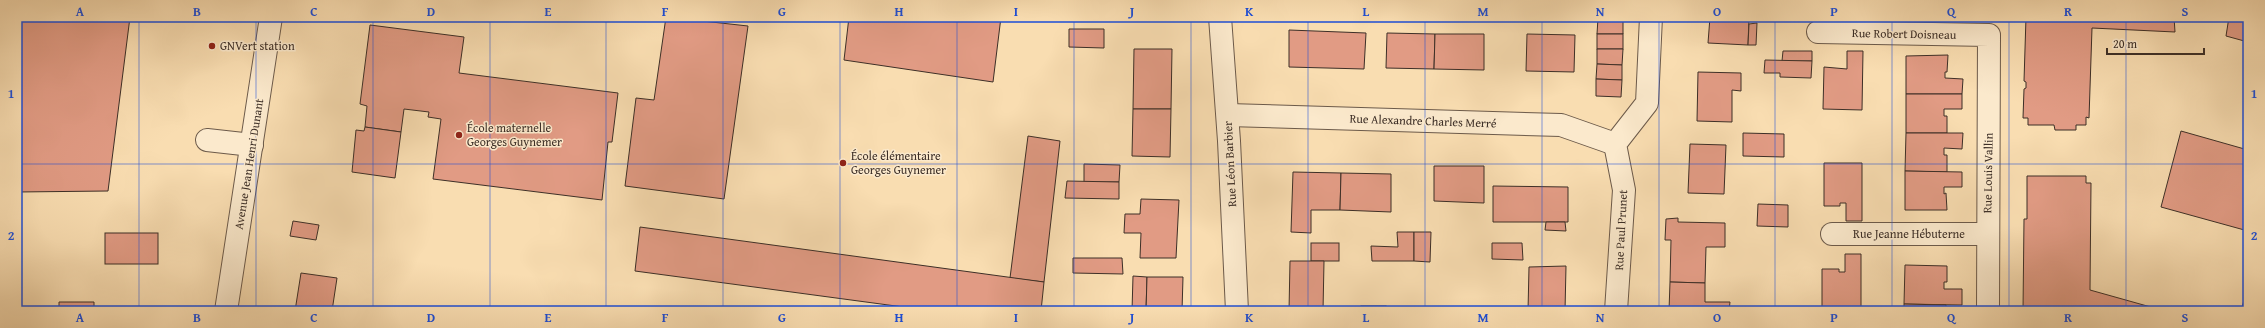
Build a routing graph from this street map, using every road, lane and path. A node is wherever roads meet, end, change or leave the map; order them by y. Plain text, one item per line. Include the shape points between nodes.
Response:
1 (271, 17) edge
2 (1220, 17) edge
3 (1651, 17) edge
4 (1818, 32) dead end
5 (1989, 36) joint
6 (1228, 115) junction
7 (207, 140) dead end
8 (1615, 144) junction
9 (252, 145) junction
10 (1832, 234) dead end
11 (1987, 234) junction
12 (226, 311) edge
13 (1237, 311) edge
14 (1616, 311) edge
15 (1988, 311) edge

1 - 9 street, Avenue Jean Henri Dunant
2 - 6 street, Rue Léon Barbier
3 - 8 street via 1647,103
4 - 5 street, Rue Robert Doisneau
5 - 11 street, Rue Louis Vallin
6 - 8 street, Rue Alexandre Charles Merré via 1561,125
6 - 13 street, Rue Léon Barbier
7 - 9 street
8 - 14 street, Rue Paul Prunet via 1624,190
9 - 12 street, Avenue Jean Henri Dunant
10 - 11 street, Rue Jeanne Hébuterne
11 - 15 street, Rue Louis Vallin

